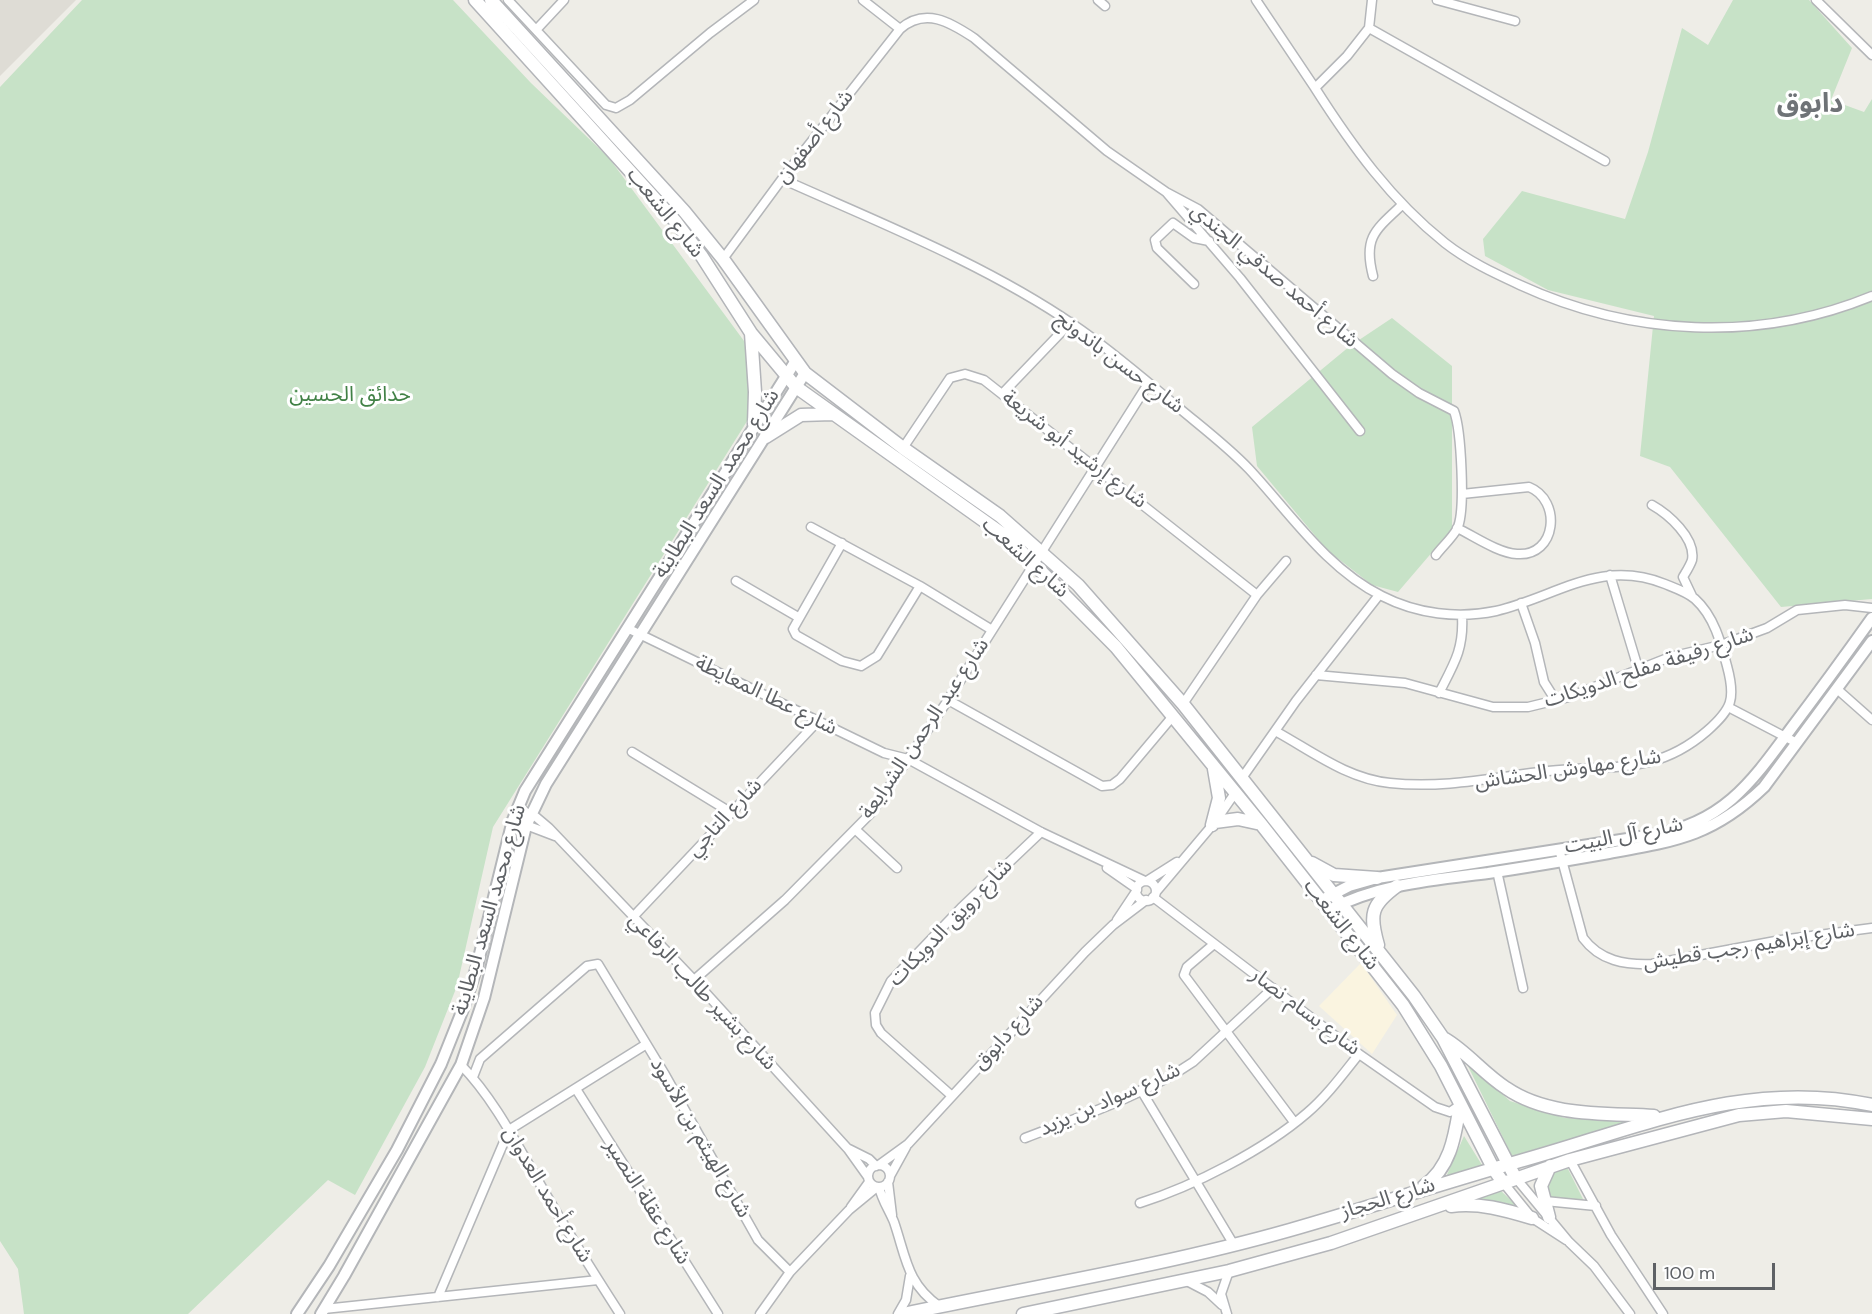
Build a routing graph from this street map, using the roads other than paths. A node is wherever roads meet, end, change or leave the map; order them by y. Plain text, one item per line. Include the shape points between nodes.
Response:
1 (475, 0) edge
2 (491, 0) edge
3 (508, 0) edge
4 (564, 0) edge
5 (754, 0) edge
6 (863, 0) edge
7 (1256, 0) edge
8 (1372, 0) edge
9 (1437, 0) edge
10 (1816, 0) edge
11 (913, 20) joint
12 (1515, 21) dead end
13 (1369, 28) junction
14 (900, 29) junction
15 (536, 30) junction
16 (1872, 55) edge
17 (1315, 88) junction
18 (1605, 161) dead end
19 (782, 179) junction
20 (1166, 192) junction
21 (1402, 205) junction
22 (1209, 241) junction
23 (723, 259) junction
24 (1372, 276) dead end
25 (1194, 284) dead end
26 (1872, 296) edge
27 (1071, 322) junction
28 (751, 333) junction
29 (795, 362) junction
30 (805, 373) junction
31 (784, 376) junction
32 (1148, 384) junction
33 (796, 387) junction
34 (1002, 394) junction
35 (832, 414) junction
36 (754, 424) junction
37 (1360, 431) dead end
38 (766, 437) junction
39 (903, 448) junction
40 (1095, 466) junction
41 (1462, 494) junction
42 (1652, 506) dead end
43 (811, 526) dead end
44 (1457, 528) junction
45 (842, 543) junction
46 (1041, 552) junction
47 (1436, 555) dead end
48 (1286, 561) dead end
49 (1034, 563) junction
50 (1610, 575) junction
51 (736, 581) dead end
52 (920, 586) junction
53 (1257, 595) junction
54 (1379, 595) junction
55 (1692, 597) junction
56 (1521, 603) junction
57 (1872, 608) edge
58 (1462, 616) junction
59 (798, 617) junction
60 (1872, 618) edge
61 (627, 628) junction
62 (992, 630) junction
63 (641, 635) junction
64 (1872, 641) edge
65 (1721, 645) junction
66 (1638, 668) junction
67 (1316, 675) junction
68 (1837, 689) junction
69 (1439, 693) junction
70 (948, 700) junction
71 (1556, 701) junction
72 (1183, 704) junction
73 (1730, 708) junction
74 (1173, 716) junction
75 (1872, 720) edge
76 (818, 721) junction
77 (1277, 732) junction
78 (1786, 736) junction
79 (1797, 744) junction
80 (632, 752) dead end
81 (908, 759) junction
82 (1213, 765) junction
83 (1242, 778) junction
84 (1235, 793) junction
85 (518, 808) junction
86 (730, 812) junction
87 (530, 814) junction
88 (513, 820) junction
89 (1214, 824) junction
90 (1261, 824) junction
91 (526, 826) junction
92 (856, 830) junction
93 (1041, 832) junction
94 (555, 836) junction
95 (1559, 849) junction
96 (1298, 852) junction
97 (1182, 859) junction
98 (1097, 860) junction
99 (1562, 863) junction
100 (897, 868) dead end
101 (1497, 872) junction
102 (1377, 878) junction
103 (1146, 881) junction
104 (1397, 886) junction
105 (1137, 890) junction
106 (1152, 896) junction
107 (1338, 898) junction
108 (1325, 905) junction
109 (633, 917) junction
110 (1113, 925) junction
111 (1872, 928) edge
112 (1214, 944) junction
113 (1379, 949) junction
114 (694, 980) junction
115 (1273, 988) junction
116 (1523, 988) dead end
117 (1227, 1030) junction
118 (1443, 1038) junction
119 (645, 1045) junction
120 (1359, 1054) junction
121 (460, 1065) junction
122 (473, 1077) junction
123 (576, 1089) junction
124 (1140, 1090) junction
125 (952, 1096) junction
126 (1461, 1105) junction
127 (1872, 1105) edge
128 (1661, 1116) junction
129 (1872, 1119) edge
130 (1294, 1122) junction
131 (509, 1130) junction
132 (1025, 1138) dead end
133 (908, 1144) junction
134 (848, 1149) junction
135 (1570, 1160) junction
136 (1508, 1164) junction
137 (878, 1165) junction
138 (1550, 1166) junction
139 (1493, 1168) junction
140 (1515, 1177) junction
141 (889, 1179) junction
142 (1502, 1181) junction
143 (1196, 1182) junction
144 (873, 1184) junction
145 (1418, 1190) junction
146 (1545, 1201) junction
147 (1140, 1203) dead end
148 (1596, 1206) junction
149 (1429, 1210) junction
150 (892, 1218) junction
151 (1532, 1218) junction
152 (1549, 1218) junction
153 (1569, 1242) junction
154 (1234, 1245) junction
155 (329, 1266) junction
156 (1229, 1271) junction
157 (790, 1272) junction
158 (910, 1275) junction
159 (345, 1276) junction
160 (598, 1280) junction
161 (1185, 1280) junction
162 (438, 1297) junction
163 (1222, 1305) junction
164 (939, 1306) junction
165 (322, 1312) edge
166 (297, 1314) edge
167 (620, 1314) edge
168 (718, 1314) edge
169 (760, 1314) edge
170 (898, 1314) edge
171 (903, 1314) edge
172 (1023, 1314) edge
173 (1227, 1314) edge
174 (1630, 1314) edge
175 (1664, 1314) edge

1 - 28 main road, شارع الشعب via 676,222
2 - 23 main road, شارع الشعب
3 - 15 street
4 - 15 street
5 - 15 street via 616,108 606,105
6 - 14 street
7 - 17 street
8 - 13 street
9 - 12 street
10 - 16 street
11 - 14 street, شارع أصفهان
11 - 20 street, شارع أحمد صدقي الجندي via 936,18 962,30 1100,146
13 - 17 street
13 - 18 street
14 - 19 street, شارع أصفهان
17 - 21 street via 1375,176
19 - 23 street, شارع أصفهان
19 - 27 street, شارع حسن باندونج via 993,277
20 - 22 street
20 - 41 street, شارع أحمد صدقي الجندي via 1198,209 1399,379 1454,411
21 - 24 street via 1381,224 1369,242
21 - 26 street via 1445,243 1487,270 1554,300 1638,322 1745,328 1803,320
22 - 25 street via 1194,238 1173,223 1155,240 1157,248
22 - 37 street
23 - 29 main road, شارع الشعب
27 - 32 street, شارع حسن باندونج
27 - 34 street
28 - 31 main road, شارع الشعب
28 - 36 main road
29 - 30 main road, شارع الشعب
29 - 31 street, شارع محمد السعد البطاينة
30 - 33 street, شارع محمد السعد البطاينة
30 - 39 main road, شارع الشعب
31 - 33 main road, شارع الشعب
31 - 36 street, شارع محمد السعد البطاينة
32 - 40 street, شارع عبد الرحمن الشرايعة
32 - 54 street, شارع حسن باندونج via 1238,459 1305,534
33 - 35 main road, شارع الشعب
33 - 38 street, شارع محمد السعد البطاينة
34 - 39 street, شارع إرشيد أبو شريعة via 970,375 950,378
34 - 40 street, شارع إرشيد أبو شريعة
35 - 38 main road via 801,416
35 - 49 main road, شارع الشعب via 973,512
36 - 61 street, شارع محمد السعد البطاينة
38 - 63 street, شارع محمد السعد البطاينة
39 - 46 main road, شارع الشعب via 991,509
40 - 46 street, شارع عبد الرحمن الشرايعة
40 - 53 street, شارع إرشيد أبو شريعة
41 - 44 street, شارع أحمد صدقي الجندي
41 - 44 street via 1529,487 1544,499 1552,527 1541,547 1516,554
42 - 55 street via 1670,517 1691,550 1691,562 1683,577
43 - 45 street
44 - 47 street, شارع أحمد صدقي الجندي
45 - 52 street
45 - 59 street
46 - 49 street, شارع عبد الرحمن الشرايعة
46 - 72 main road, شارع الشعب via 1078,585
48 - 53 street
49 - 62 street, شارع عبد الرحمن الشرايعة
49 - 74 main road, شارع الشعب via 1097,626
50 - 55 street via 1640,576
50 - 56 street via 1574,583
50 - 66 street
51 - 59 street
52 - 59 street via 877,656 861,666 842,661 796,635 793,629
52 - 62 street
53 - 72 street
54 - 58 street via 1431,612
54 - 67 street
55 - 65 street via 1705,611
56 - 58 street
56 - 71 street via 1544,682
57 - 65 street, شارع رفيفة مفلح الدويكات via 1845,605 1797,610 1767,628
58 - 69 street via 1463,642
60 - 78 street, شارع آل البيت
61 - 63 street, شارع عطا المعايطة
61 - 85 street, شارع محمد السعد البطاينة
62 - 70 street, شارع عبد الرحمن الشرايعة
63 - 76 street, شارع عطا المعايطة
63 - 87 street, شارع محمد السعد البطاينة
64 - 68 street, شارع آل البيت
65 - 66 street, شارع رفيفة مفلح الدويكات
65 - 73 street via 1733,695
66 - 71 street, شارع رفيفة مفلح الدويكات
67 - 69 street, شارع رفيفة مفلح الدويكات via 1369,678
67 - 77 street
68 - 75 street
68 - 79 street, شارع آل البيت
69 - 71 street, شارع رفيفة مفلح الدويكات via 1493,707
70 - 74 street via 1102,786 1120,779
70 - 81 street, شارع عبد الرحمن الشرايعة
72 - 83 main road, شارع الشعب
73 - 77 street, شارع مهاوش الحشاش via 1686,747 1654,763 1554,770 1436,787 1363,778
73 - 78 street
74 - 82 main road, شارع الشعب
76 - 81 street, شارع عطا المعايطة via 884,753
76 - 86 street, شارع التاجي
77 - 83 street
78 - 79 street
78 - 95 street, شارع آل البيت via 1754,780 1735,797 1687,826 1672,832
79 - 99 street, شارع آل البيت via 1764,787 1742,807 1707,829 1658,845
80 - 86 street
81 - 92 street, شارع عبد الرحمن الشرايعة
81 - 93 street
82 - 84 main road, شارع الشعب
82 - 89 main road via 1219,798
83 - 96 main road, شارع الشعب
84 - 89 street, شارع دابوق
84 - 90 main road, شارع الشعب
85 - 87 street, شارع بشير طالب الرفاعي
85 - 88 street, شارع محمد السعد البطاينة
86 - 109 street, شارع التاجي
87 - 91 street, شارع محمد السعد البطاينة
87 - 94 street, شارع بشير طالب الرفاعي
88 - 91 street, شارع بشير طالب الرفاعي
88 - 155 street, شارع محمد السعد البطاينة via 477,966 451,1040 397,1150
89 - 90 main road via 1238,819
89 - 97 street, شارع دابوق
90 - 108 main road, شارع الشعب
91 - 94 street, شارع بشير طالب الرفاعي
91 - 121 street, شارع محمد السعد البطاينة via 484,998
92 - 100 street
92 - 114 street, شارع عبد الرحمن الشرايعة via 785,900
93 - 98 street
93 - 125 street, شارع رويق الدويكات via 899,972 877,1004 874,1019 881,1033
94 - 109 street, شارع بشير طالب الرفاعي
95 - 99 street, شارع إبراهيم رجب قطيش
95 - 102 street, شارع آل البيت
96 - 102 main road via 1334,875
96 - 107 main road, شارع الشعب
97 - 103 street, شارع دابوق
97 - 106 street, شارع دابوق
98 - 103 street
98 - 105 street
99 - 101 street, شارع آل البيت
99 - 111 street, شارع إبراهيم رجب قطيش via 1583,938 1592,949 1612,960 1633,965
101 - 104 street, شارع آل البيت
101 - 116 street
102 - 107 street, شارع آل البيت
103 - 105 street, شارع دابوق
103 - 106 street via 1154,885
104 - 107 street, شارع آل البيت
104 - 113 main road via 1374,910 1372,926
105 - 106 street via 1138,896
105 - 110 street, شارع دابوق
106 - 110 street, شارع دابوق
106 - 112 street, شارع بسام نصار
107 - 108 street, شارع آل البيت
107 - 113 main road, شارع الشعب
108 - 126 main road, شارع الشعب via 1419,1028
109 - 114 street, شارع بشير طالب الرفاعي
110 - 125 street, شارع دابوق via 1038,1000
112 - 115 street, شارع بسام نصار
112 - 117 street via 1187,967 1184,975
113 - 118 main road, شارع الشعب
114 - 134 street, شارع بشير طالب الرفاعي
115 - 117 street, شارع سواد بن يزيد
115 - 120 street, شارع بسام نصار
117 - 124 street, شارع سواد بن يزيد via 1193,1062
117 - 130 street
118 - 128 main road via 1506,1089 1532,1101 1577,1112
118 - 136 main road, شارع الشعب
119 - 122 street via 605,973 598,964 592,964 480,1059
119 - 123 street, شارع الهيثم بن الأسود
119 - 157 street, شارع الهيثم بن الأسود via 758,1240
120 - 126 street, شارع بسام نصار via 1439,1110 1450,1112
120 - 130 street via 1316,1104
121 - 122 street, شارع أحمد العدوان
121 - 159 street, شارع محمد السعد البطاينة
122 - 131 street, شارع أحمد العدوان
123 - 131 street, شارع الهيثم بن الأسود
123 - 168 street, شارع عقلة النصير
124 - 132 street, شارع سواد بن يزيد
124 - 143 street
125 - 133 street, شارع دابوق
126 - 139 main road, شارع الشعب
126 - 145 main road via 1447,1160
127 - 128 main road, شارع الحجاز via 1770,1097
128 - 136 main road, شارع الحجاز
129 - 135 main road, شارع الحجاز via 1786,1111 1739,1115
130 - 143 street
131 - 160 street, شارع أحمد العدوان
131 - 162 street
133 - 137 street, شارع دابوق
133 - 141 street, شارع دابوق
134 - 137 street, شارع بشير طالب الرفاعي
134 - 144 street, شارع بشير طالب الرفاعي
135 - 138 main road, شارع الحجاز
135 - 148 street
136 - 139 main road, شارع الحجاز
136 - 140 main road, شارع الشعب
137 - 141 street, شارع بشير طالب الرفاعي via 887,1169
137 - 144 street via 869,1171
138 - 140 main road, شارع الحجاز
138 - 146 main road via 1541,1186
139 - 142 main road, شارع الشعب
139 - 145 main road, شارع الحجاز
140 - 142 main road, شارع الحجاز
140 - 152 street
141 - 144 street
141 - 150 street, شارع بشير طالب الرفاعي
142 - 149 main road, شارع الحجاز
142 - 151 street
143 - 147 street
143 - 154 street
144 - 150 street, شارع بشير طالب الرفاعي
144 - 157 street
145 - 154 main road, شارع الحجاز
146 - 148 street
146 - 152 main road
148 - 175 street
149 - 151 main road via 1465,1204
149 - 156 main road, شارع الحجاز
150 - 158 street, شارع بشير طالب الرفاعي
151 - 153 street
152 - 153 street
153 - 174 street via 1594,1266
154 - 164 main road, شارع الحجاز
155 - 159 street
155 - 166 street, شارع محمد السعد البطاينة
156 - 161 main road, شارع الحجاز
156 - 163 street via 1221,1291
157 - 169 street
158 - 164 street, شارع بشير طالب الرفاعي
158 - 170 street, شارع بشير طالب الرفاعي via 906,1300
159 - 165 street, شارع محمد السعد البطاينة
160 - 162 street
160 - 167 street, شارع أحمد العدوان
161 - 163 street
161 - 172 main road, شارع الحجاز
162 - 165 street
163 - 173 street
164 - 171 main road, شارع الحجاز

